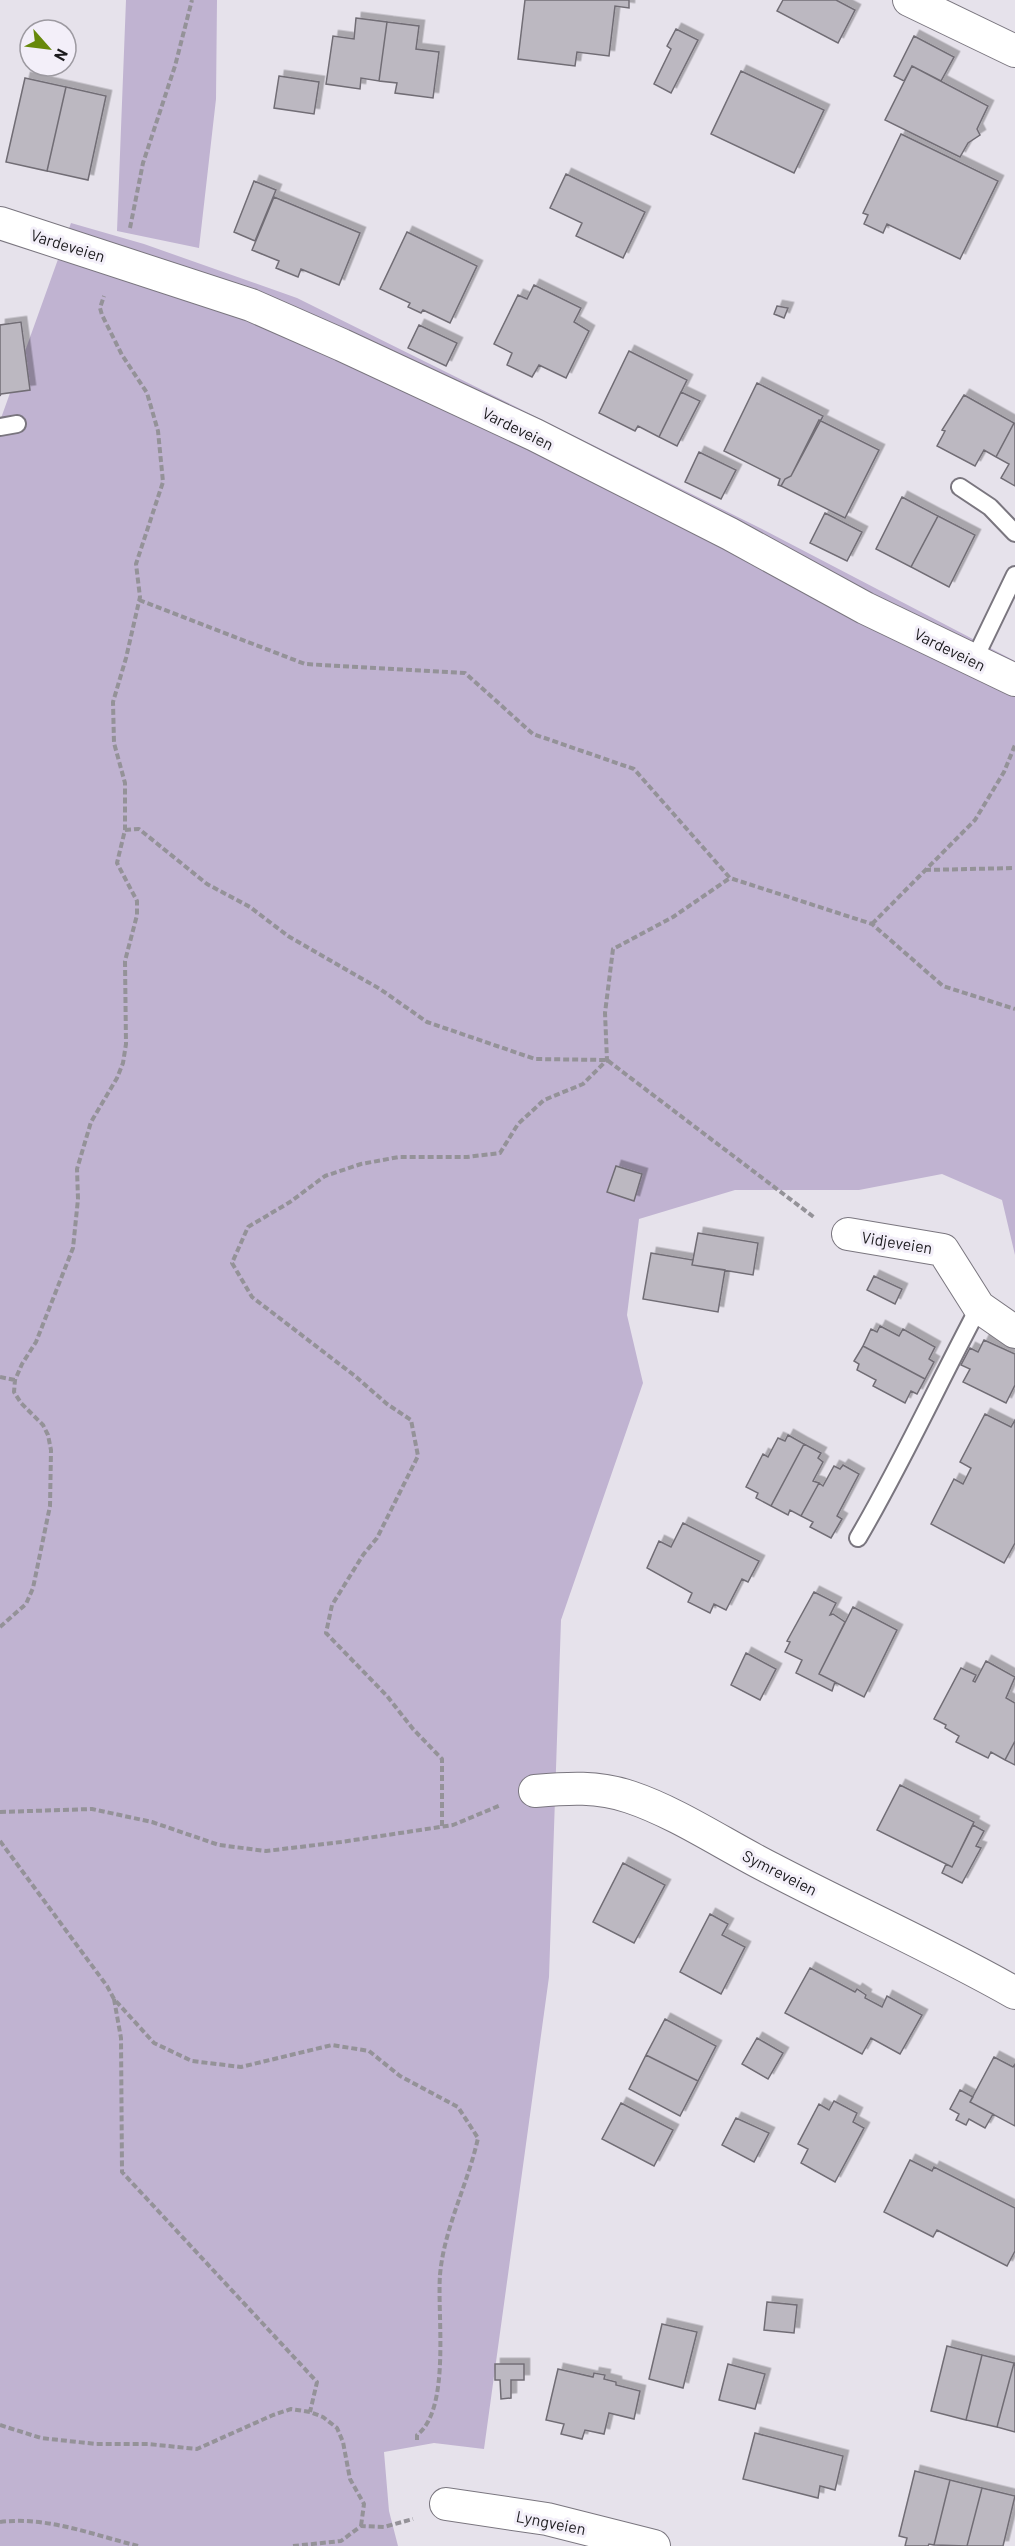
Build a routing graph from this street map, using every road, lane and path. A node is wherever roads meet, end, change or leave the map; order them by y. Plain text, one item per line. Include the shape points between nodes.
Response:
1 (192, 0) edge
2 (909, 0) edge
3 (1015, 51) edge
4 (0, 224) edge
5 (118, 260) junction
6 (960, 487) dead end
7 (1015, 534) edge
8 (1015, 575) edge
9 (139, 600) junction
10 (974, 660) junction
11 (1015, 680) edge
12 (1015, 745) edge
13 (125, 830) junction
14 (1015, 868) edge
15 (923, 870) junction
16 (730, 879) junction
17 (872, 924) junction
18 (1015, 1009) edge
19 (607, 1060) junction
20 (849, 1234) joint
21 (979, 1307) junction
22 (1015, 1332) edge
23 (0, 1377) edge
24 (15, 1380) junction
25 (858, 1538) dead end
26 (0, 1627) edge
27 (536, 1791) joint
28 (0, 1812) edge
29 (442, 1826) junction
30 (0, 1841) edge
31 (1015, 1993) edge
32 (114, 1999) junction
33 (310, 2412) junction
34 (0, 2425) edge
35 (417, 2440) dead end
36 (446, 2504) joint
37 (0, 2522) edge
38 (361, 2526) junction
39 (138, 2546) edge
40 (293, 2546) edge
41 (654, 2546) edge

1 - 5 path via 175,66 142,163 128,244
2 - 3 street
4 - 5 street, Vardeveien
5 - 9 path via 100,308 122,355 147,393 158,431 164,482 136,564
5 - 10 street, Vardeveien via 251,305 342,345 556,446 865,608
6 - 7 lane via 990,507
8 - 10 lane
9 - 13 path via 113,702 114,743 125,783
9 - 16 path via 305,664 465,673 533,734 634,769
10 - 11 street, Vardeveien
12 - 15 path via 975,820
13 - 19 path via 140,829 207,884 427,1022 535,1059
13 - 24 path via 117,863 137,901 137,915 125,962 123,1063 91,1122 78,1169 73,1248 36,1342
14 - 15 path
15 - 17 path
16 - 17 path
16 - 19 path via 673,918 613,949 605,1013
17 - 18 path via 944,986
19 - 20 path via 818,1220
19 - 29 path via 583,1084 544,1100 518,1124 500,1153 399,1156 325,1176 248,1227 232,1263 252,1297 411,1420 418,1456 377,1538 332,1605 326,1634 442,1759
20 - 21 street, Vidjeveien via 943,1250
21 - 22 street, Vidjeveien
21 - 25 lane
23 - 24 path
24 - 26 path via 14,1392 48,1435 50,1506 33,1588 26,1604
27 - 29 path
27 - 31 street, Symreveien via 580,1787 628,1796 650,1805
28 - 29 path via 92,1809 153,1822 219,1845 266,1851
30 - 32 path
32 - 33 path via 121,2038 122,2172 317,2382
32 - 35 path via 154,2043 192,2061 241,2067 332,2045 369,2051 400,2076 458,2107 478,2138 454,2212 440,2274 438,2395 431,2420
33 - 34 path via 291,2409 197,2449 41,2438
33 - 38 path via 337,2428 350,2479 364,2504
36 - 38 path via 413,2520 384,2527
36 - 41 street, Lyngveien via 547,2519
37 - 39 path via 62,2527
38 - 40 path via 341,2541

